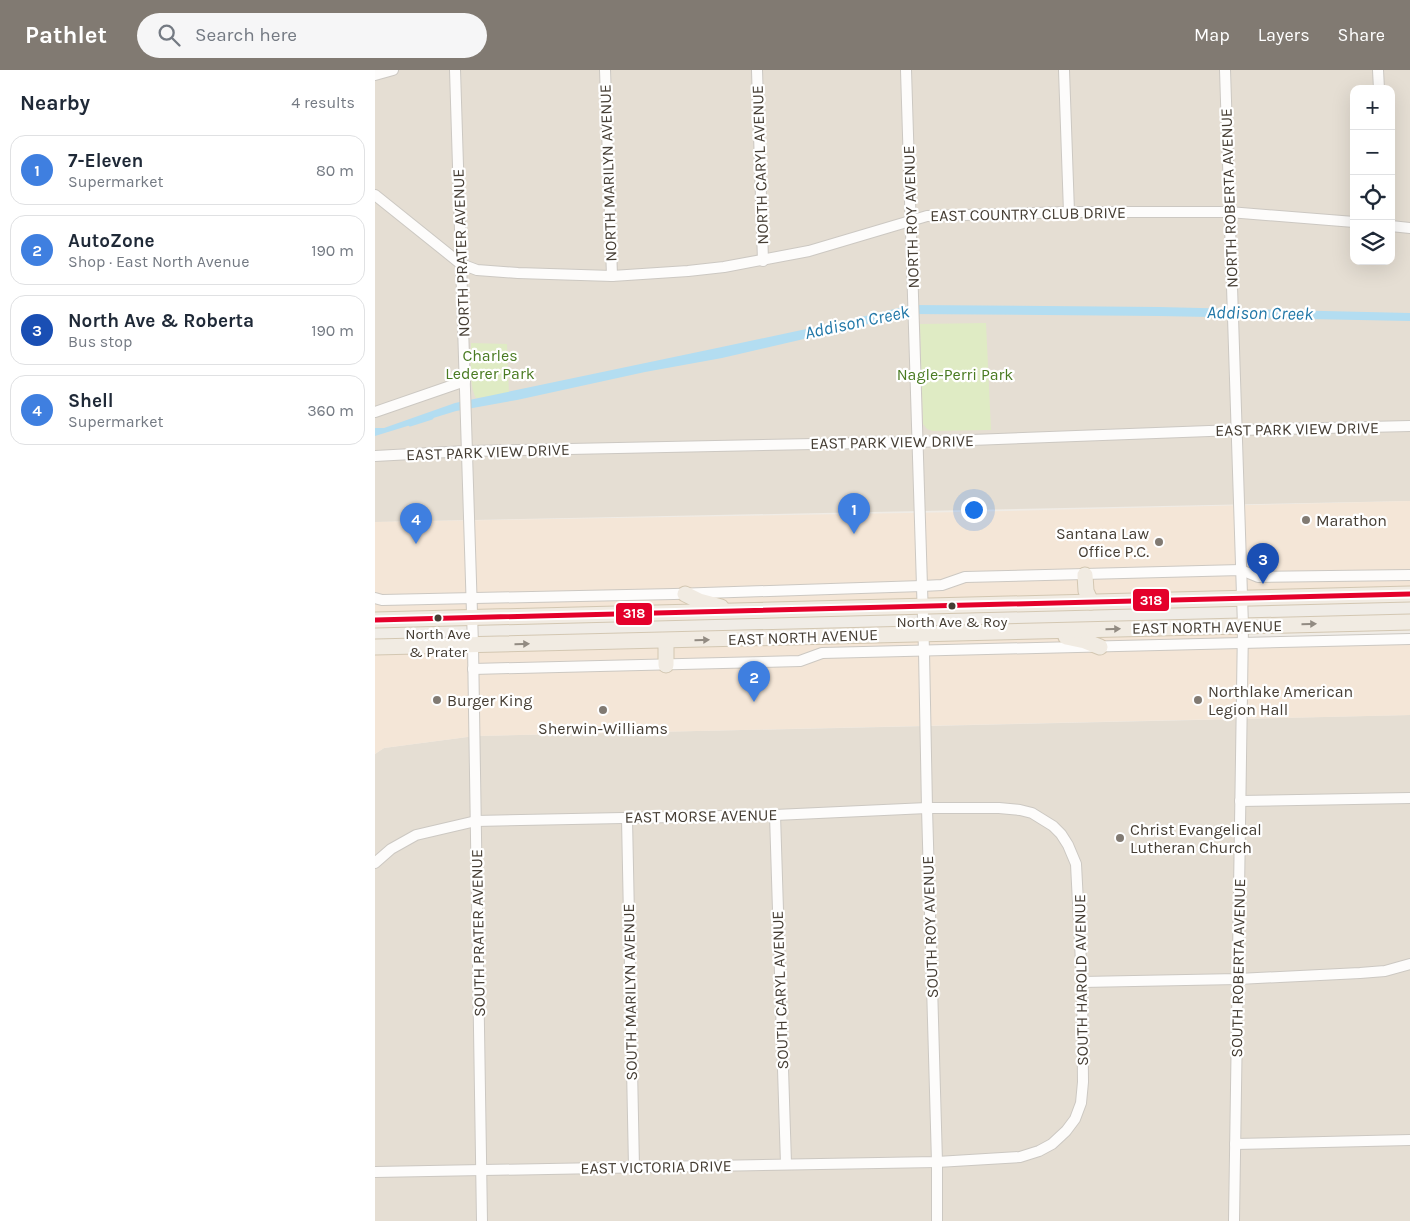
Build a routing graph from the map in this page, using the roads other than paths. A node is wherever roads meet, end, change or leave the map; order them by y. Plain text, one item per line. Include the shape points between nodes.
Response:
1 (393, 70) edge
2 (455, 70) edge
3 (605, 70) edge
4 (757, 70) edge
5 (906, 70) edge
6 (1064, 70) edge
7 (1225, 70) edge
8 (1378, 70) edge
9 (375, 75) edge
10 (1379, 85) edge
11 (375, 195) edge
12 (1069, 212) junction
13 (1229, 212) junction
14 (911, 220) junction
15 (1350, 222) edge
16 (1395, 226) edge
17 (1410, 228) edge
18 (763, 260) junction
19 (461, 264) junction
20 (612, 276) junction
21 (465, 381) junction
22 (375, 412) edge
23 (1410, 426) edge
24 (1237, 430) junction
25 (918, 442) junction
26 (467, 451) junction
27 (375, 456) edge
28 (1241, 570) junction
29 (1085, 575) junction
30 (1410, 575) edge
31 (922, 586) junction
32 (685, 594) junction
33 (1410, 594) edge
34 (375, 598) edge
35 (472, 598) junction
36 (1242, 599) junction
37 (1091, 602) junction
38 (923, 606) junction
39 (739, 612) junction
40 (472, 618) junction
41 (375, 620) edge
42 (1410, 622) edge
43 (1243, 626) junction
44 (1040, 631) junction
45 (924, 633) junction
46 (1410, 639) edge
47 (666, 641) junction
48 (1242, 643) junction
49 (473, 645) junction
50 (1100, 646) junction
51 (375, 647) edge
52 (924, 651) junction
53 (666, 665) junction
54 (473, 668) junction
55 (1410, 798) edge
56 (1240, 801) junction
57 (927, 808) junction
58 (775, 815) junction
59 (627, 818) junction
60 (476, 821) junction
61 (375, 863) edge
62 (1410, 964) edge
63 (1238, 979) junction
64 (1082, 982) junction
65 (1410, 1140) edge
66 (1235, 1144) junction
67 (937, 1162) junction
68 (786, 1164) junction
69 (634, 1167) junction
70 (482, 1170) junction
71 (375, 1172) edge
72 (482, 1221) edge
73 (937, 1221) edge
74 (1234, 1221) edge

1 - 9 street
2 - 19 street, NORTH PRATER AVENUE
3 - 20 street, NORTH MARILYN AVENUE
4 - 18 street, NORTH CARYL AVENUE
5 - 14 street, NORTH ROY AVENUE
6 - 12 street
7 - 13 street, NORTH ROBERTA AVENUE
8 - 10 street
11 - 19 street, EAST COUNTRY CLUB DRIVE
12 - 13 street, EAST COUNTRY CLUB DRIVE
12 - 14 street, EAST COUNTRY CLUB DRIVE via 927,216
13 - 15 street, EAST COUNTRY CLUB DRIVE
13 - 24 street, NORTH ROBERTA AVENUE
14 - 18 street, EAST COUNTRY CLUB DRIVE via 809,251
14 - 25 street, NORTH ROY AVENUE
16 - 17 street
18 - 20 street, EAST COUNTRY CLUB DRIVE via 688,271
19 - 20 street, EAST COUNTRY CLUB DRIVE via 477,270
19 - 21 street, NORTH PRATER AVENUE
21 - 22 street
21 - 26 street, NORTH PRATER AVENUE
23 - 24 street, EAST PARK VIEW DRIVE
24 - 25 street, EAST PARK VIEW DRIVE
24 - 28 street, NORTH ROBERTA AVENUE
25 - 26 street, EAST PARK VIEW DRIVE
25 - 31 street, NORTH ROY AVENUE
26 - 27 street, EAST PARK VIEW DRIVE
26 - 35 street, NORTH PRATER AVENUE
28 - 29 street
28 - 30 street via 1259,577
28 - 36 street, NORTH ROBERTA AVENUE
29 - 31 street via 965,577 942,585
29 - 37 main road
31 - 32 street
31 - 38 street, NORTH ROY AVENUE
32 - 35 street
32 - 39 main road
33 - 36 main road, EAST NORTH AVENUE
34 - 35 street
35 - 40 street, NORTH PRATER AVENUE
36 - 37 main road, EAST NORTH AVENUE
36 - 43 street, NORTH ROBERTA AVENUE
37 - 38 main road, EAST NORTH AVENUE
38 - 39 main road, EAST NORTH AVENUE
38 - 45 street, NORTH ROY AVENUE
39 - 40 main road, EAST NORTH AVENUE
40 - 41 main road, EAST NORTH AVENUE
40 - 49 street, NORTH PRATER AVENUE
43 -> 42 main road, EAST NORTH AVENUE
44 -> 43 main road, EAST NORTH AVENUE
43 - 48 street, SOUTH ROBERTA AVENUE
44 - 45 main road, EAST NORTH AVENUE
44 - 50 main road
47 -> 45 main road, EAST NORTH AVENUE
45 - 52 street, SOUTH ROY AVENUE
46 - 48 street, EAST NORTH AVENUE
49 -> 47 main road, EAST NORTH AVENUE
47 - 53 main road
48 - 50 street, EAST NORTH AVENUE
48 - 56 street, SOUTH ROBERTA AVENUE
49 - 51 main road, EAST NORTH AVENUE
49 - 54 street, SOUTH PRATER AVENUE
50 - 52 street, EAST NORTH AVENUE
52 - 53 street, EAST NORTH AVENUE via 822,653 801,661
52 - 57 street, SOUTH ROY AVENUE
53 - 54 street, EAST NORTH AVENUE
54 - 60 street, SOUTH PRATER AVENUE
55 - 56 street
56 - 63 street, SOUTH ROBERTA AVENUE
57 - 58 street, EAST MORSE AVENUE
57 - 64 street, SOUTH HAROLD AVENUE via 1020,810 1043,819 1061,834 1074,855 1078,871
57 - 67 street, SOUTH ROY AVENUE
58 - 59 street, EAST MORSE AVENUE
58 - 68 street, SOUTH CARYL AVENUE
59 - 60 street, EAST MORSE AVENUE
59 - 69 street, SOUTH MARILYN AVENUE
60 - 61 street, EAST MORSE AVENUE via 416,835 391,849
60 - 70 street, SOUTH PRATER AVENUE
62 - 63 street via 1385,971
63 - 64 street
63 - 66 street, SOUTH ROBERTA AVENUE
64 - 67 street, SOUTH HAROLD AVENUE via 1083,1082 1078,1111 1066,1131 1039,1152 1020,1157
65 - 66 street
66 - 74 street, SOUTH ROBERTA AVENUE
67 - 68 street, EAST VICTORIA DRIVE
67 - 73 street, SOUTH ROY AVENUE
68 - 69 street, EAST VICTORIA DRIVE
69 - 70 street, EAST VICTORIA DRIVE
70 - 71 street, EAST VICTORIA DRIVE
70 - 72 street, SOUTH PRATER AVENUE

